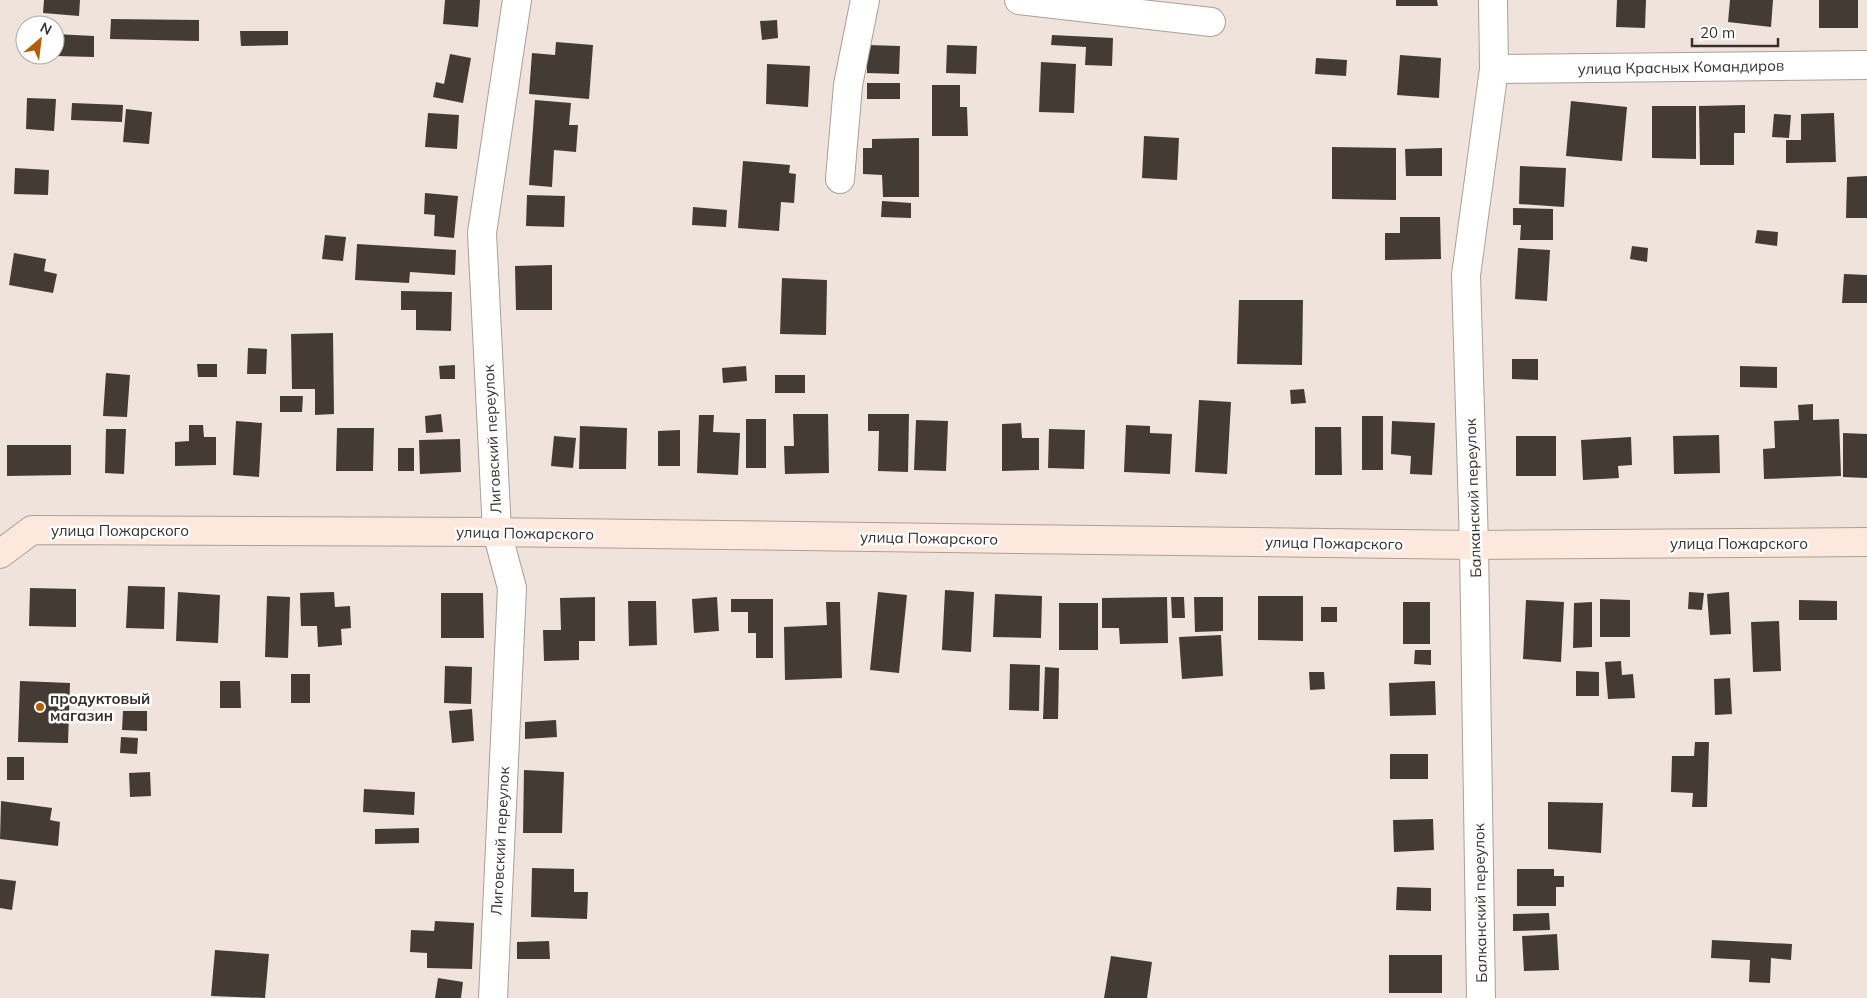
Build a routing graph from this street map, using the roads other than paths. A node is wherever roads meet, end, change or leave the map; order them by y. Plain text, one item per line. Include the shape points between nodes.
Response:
1 (516, 0) edge
2 (865, 0) edge
3 (1018, 0) edge
4 (1493, 0) edge
5 (1211, 22) dead end
6 (1867, 65) edge
7 (1494, 69) junction
8 (840, 179) dead end
9 (497, 532) junction
10 (1867, 542) edge
11 (1474, 545) junction
12 (0, 554) edge
13 (493, 998) edge
14 (1481, 998) edge

1 - 9 street, Лиговский переулок via 482,233
2 - 8 street via 848,85
3 - 5 street
4 - 7 street, Балканский переулок
6 - 7 street, улица Красных Командиров
7 - 11 street, Балканский переулок via 1466,275
9 - 11 street, улица Пожарского
9 - 12 street, улица Пожарского via 32,530
9 - 13 street, Лиговский переулок via 512,588
10 - 11 street, улица Пожарского
11 - 14 street, Балканский переулок

